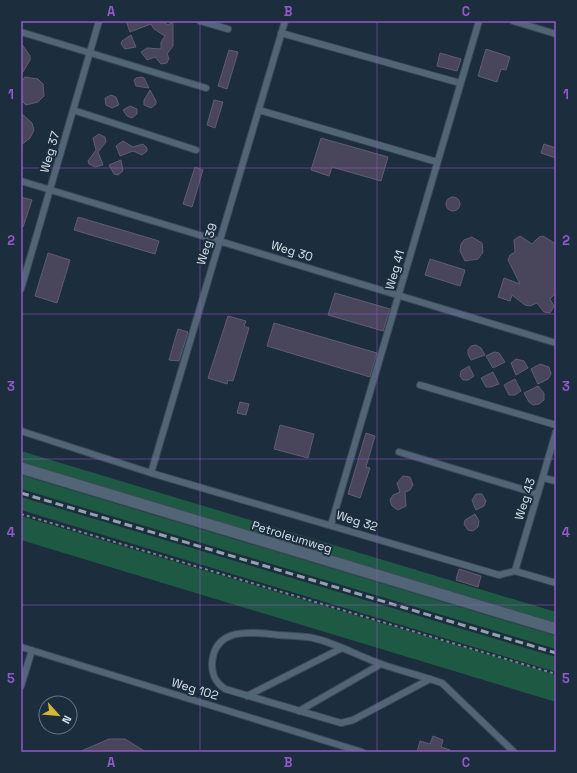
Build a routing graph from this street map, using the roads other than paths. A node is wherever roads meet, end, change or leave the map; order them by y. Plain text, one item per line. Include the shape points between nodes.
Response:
1 (99, 21) edge
2 (200, 21) edge
3 (285, 21) edge
4 (479, 21) edge
5 (513, 21) edge
6 (228, 29) dead end
7 (21, 32) edge
8 (281, 33) junction
9 (556, 34) edge
10 (90, 52) junction
11 (460, 83) junction
12 (206, 88) dead end
13 (73, 110) junction
14 (259, 110) junction
15 (196, 150) dead end
16 (437, 162) junction
17 (21, 180) edge
18 (50, 189) junction
19 (220, 241) junction
20 (21, 289) edge
21 (399, 295) junction
22 (556, 343) edge
23 (420, 385) dead end
24 (556, 425) edge
25 (21, 431) edge
26 (556, 432) edge
27 (399, 452) dead end
28 (21, 468) edge
29 (151, 473) junction
30 (543, 478) junction
31 (556, 481) edge
32 (538, 494) junction
33 (331, 525) junction
34 (515, 571) junction
35 (556, 583) edge
36 (556, 629) edge
37 (21, 647) edge
38 (342, 648) junction
39 (32, 650) junction
40 (381, 664) junction
41 (430, 679) junction
42 (21, 686) edge
43 (247, 696) junction
44 (298, 711) junction
45 (362, 752) edge
46 (514, 752) edge

1 - 10 lane, Weg 37
2 - 6 lane
3 - 8 lane, Weg 39
4 - 11 lane, Weg 41
5 - 9 lane
7 - 10 lane
8 - 11 lane
8 - 14 lane, Weg 39
10 - 12 lane
10 - 13 lane, Weg 37
11 - 16 lane, Weg 41
13 - 15 lane
13 - 18 lane, Weg 37
14 - 16 lane
14 - 19 lane, Weg 39
16 - 21 lane, Weg 41
17 - 18 lane, Weg 30
18 - 19 lane, Weg 30
18 - 20 lane, Weg 37
19 - 21 lane, Weg 30
19 - 29 lane, Weg 39
21 - 22 lane, Weg 30
21 - 33 lane, Weg 41
23 - 24 lane
25 - 29 lane, Weg 32
26 - 30 lane, Weg 43
27 - 32 lane
28 - 36 street, Petroleumweg
29 - 33 lane, Weg 32
30 - 31 lane
30 - 32 lane, Weg 43
32 - 34 lane, Weg 43
33 - 34 lane, Weg 32 via 499,575
34 - 35 lane, Weg 32
37 - 39 lane, Weg 102
38 - 40 lane
38 - 43 lane
38 - 43 lane via 313,638 252,632 229,636 220,644 213,657 214,678 225,690
39 - 42 lane
39 - 45 lane, Weg 102
40 - 41 lane
40 - 44 lane
41 - 44 lane via 346,723
41 - 46 lane via 442,683
43 - 44 lane

